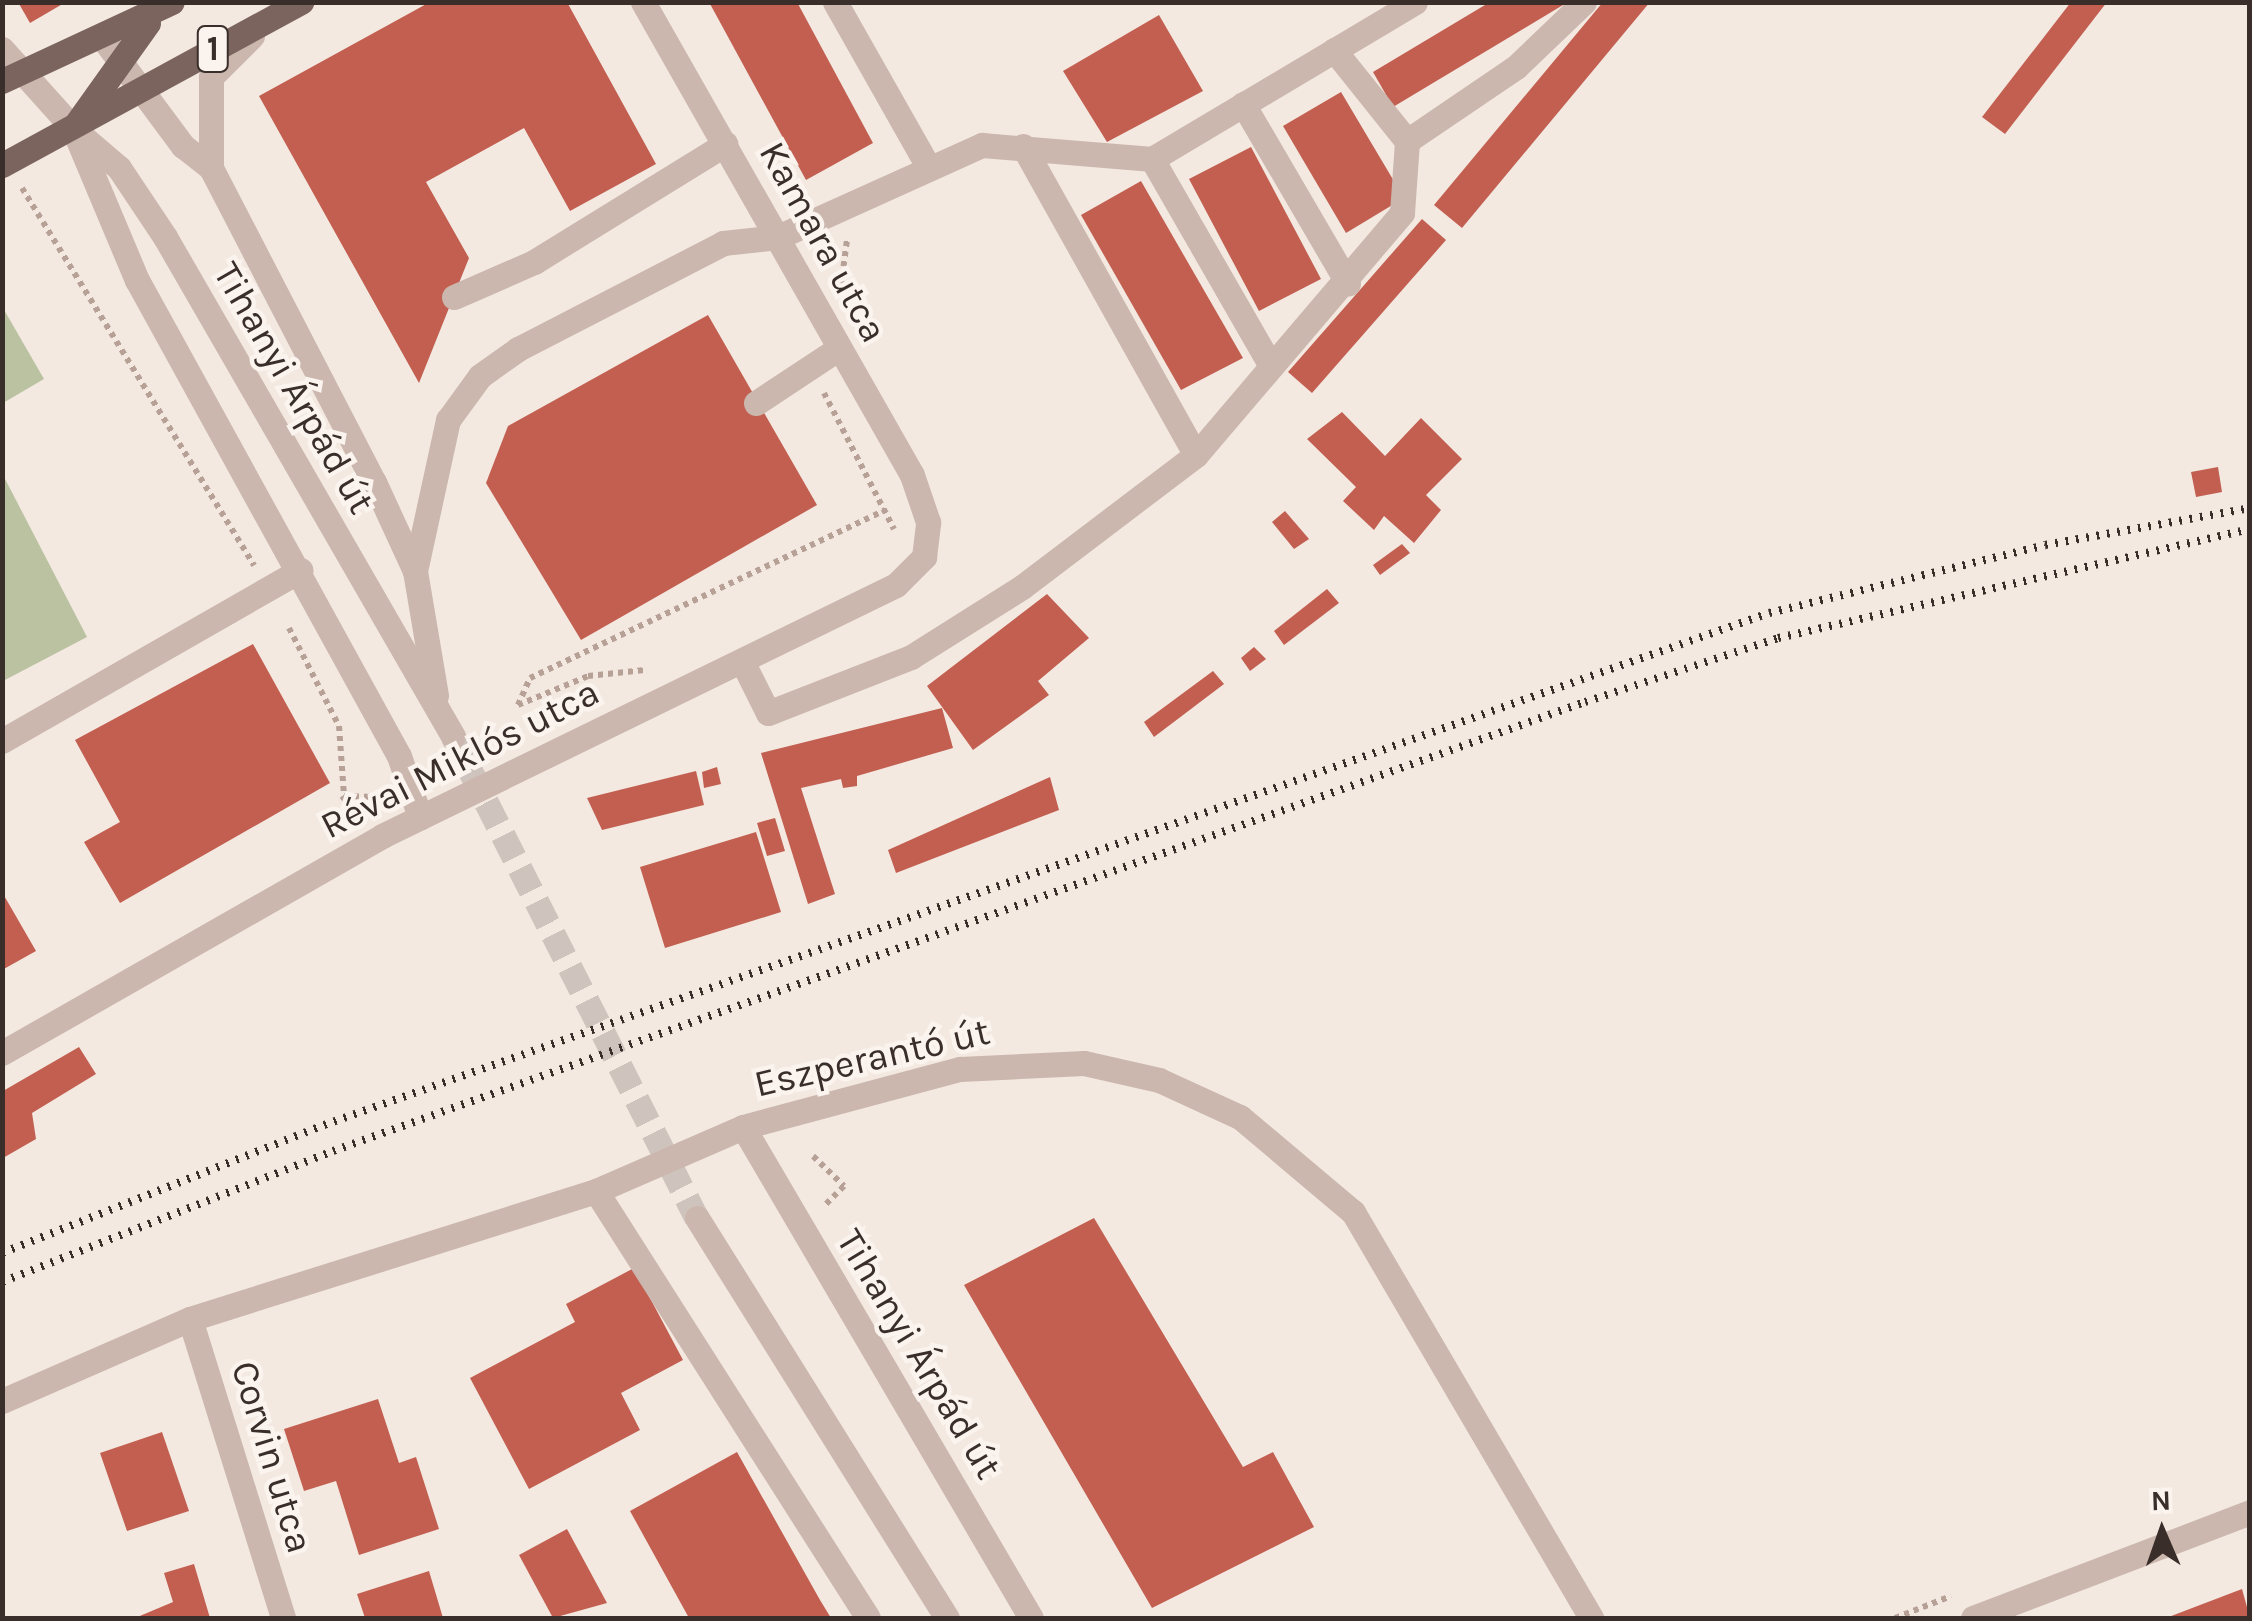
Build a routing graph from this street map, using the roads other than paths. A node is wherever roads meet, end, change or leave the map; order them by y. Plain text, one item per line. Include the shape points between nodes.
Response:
1 (644, 2) edge
2 (834, 2) edge
3 (1415, 2) edge
4 (1584, 2) edge
5 (170, 4) edge
6 (291, 8) edge
7 (110, 46) junction
8 (2, 49) edge
9 (1334, 50) junction
10 (12, 76) edge
11 (144, 84) junction
12 (1243, 104) junction
13 (73, 128) junction
14 (1407, 141) junction
15 (726, 144) junction
16 (1023, 146) junction
17 (1152, 159) junction
18 (926, 163) junction
19 (2, 166) edge
20 (211, 168) junction
21 (778, 237) junction
22 (1348, 284) junction
23 (454, 296) dead end
24 (839, 348) junction
25 (1271, 366) junction
26 (756, 402) dead end
27 (1196, 454) junction
28 (928, 522) joint
29 (300, 570) junction
30 (415, 571) junction
31 (742, 661) junction
32 (436, 695) junction
33 (452, 736) tunnel mouth
34 (2, 741) edge
35 (420, 817) junction
36 (2, 1052) edge
37 (743, 1128) junction
38 (596, 1191) junction
39 (697, 1218) tunnel mouth
40 (190, 1319) junction
41 (2, 1400) edge
42 (2250, 1512) edge
43 (283, 1618) edge
44 (868, 1618) edge
45 (947, 1618) edge
46 (1032, 1618) edge
47 (1591, 1618) edge
48 (1973, 1618) edge

1 - 15 street, Kamara utca
2 - 18 street
3 - 9 street
4 - 14 street via 1516,67
5 - 7 main road
6 - 11 main road, 1
6 - 20 street, Tihanyi Árpád út via 211,77
7 - 10 main road
7 - 11 street, Tihanyi Árpád út
7 - 13 main road
8 - 10 street, Tihanyi Árpád út
9 - 12 street
9 - 14 street
10 - 13 street, Tihanyi Árpád út
11 - 13 main road, 1
11 - 20 street, Tihanyi Árpád út via 183,146
12 - 17 street
12 - 22 street
13 - 19 main road, 1
13 - 29 street via 137,280
13 - 32 street, Tihanyi Árpád út via 144,204 367,593
14 - 22 street via 1402,213
15 - 21 street, Kamara utca
15 - 23 street via 534,262
16 - 17 street
16 - 18 street via 982,145
16 - 27 street
17 - 25 street
18 - 21 street
20 - 30 street, Tihanyi Árpád út
21 - 24 street, Kamara utca
21 - 30 street via 723,243 480,376 435,456
22 - 25 street
24 - 26 street
24 - 28 street, Kamara utca
25 - 27 street
27 - 31 street via 1022,587 911,657 768,713
28 - 31 street, Révai Miklós utca via 924,557 896,585
29 - 34 street
29 - 35 street via 399,756
30 - 32 street, Tihanyi Árpád út
31 - 35 street, Révai Miklós utca
32 - 33 street, Tihanyi Árpád út
35 - 36 street, Révai Miklós utca
37 - 38 street, Eszperantó út
37 - 46 street, Tihanyi Árpád út
37 - 47 street, Eszperantó út via 908,1080 1041,1060 1118,1068 1240,1117 1353,1212
38 - 40 street, Eszperantó út
38 - 44 street
39 - 45 street
40 - 41 street, Eszperantó út
40 - 43 street, Corvin utca
42 - 48 street

